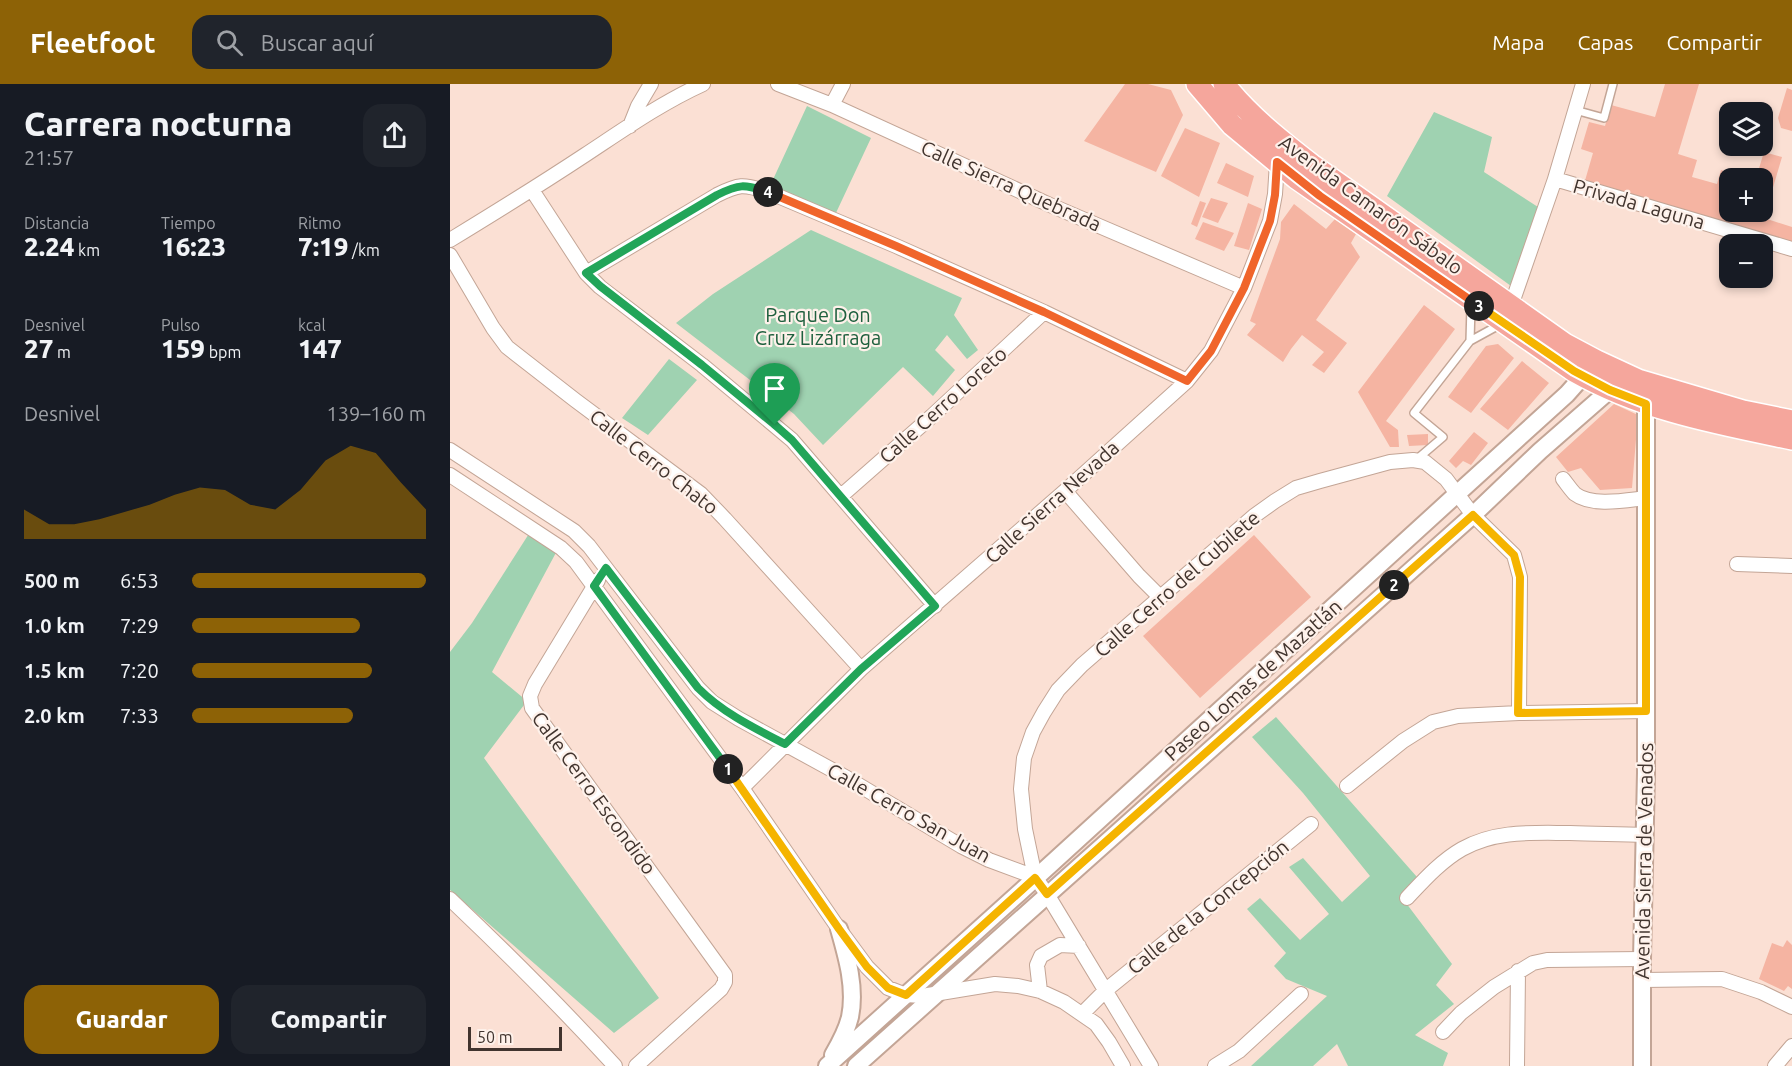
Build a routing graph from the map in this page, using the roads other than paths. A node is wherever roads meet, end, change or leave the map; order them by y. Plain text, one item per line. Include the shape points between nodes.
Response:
1 (651, 84) edge
2 (701, 84) edge
3 (778, 84) edge
4 (843, 84) edge
5 (1197, 84) edge
6 (1224, 84) edge
7 (1583, 84) edge
8 (1613, 84) edge
9 (832, 105) junction
10 (1575, 110) junction
11 (630, 126) junction
12 (1277, 162) junction
13 (1555, 179) junction
14 (532, 190) junction
15 (450, 240) edge
16 (1792, 249) edge
17 (450, 255) edge
18 (586, 273) junction
19 (1244, 288) junction
20 (1471, 300) junction
21 (1044, 312) junction
22 (1507, 314) junction
23 (1470, 341) junction
24 (1590, 369) junction
25 (1627, 376) junction
26 (1187, 381) junction
27 (1610, 390) junction
28 (1646, 404) junction
29 (1792, 421) edge
30 (1792, 439) edge
31 (450, 450) edge
32 (1415, 461) junction
33 (450, 475) edge
34 (1563, 479) dead end
35 (1065, 491) junction
36 (1458, 493) junction
37 (841, 496) junction
38 (1646, 498) junction
39 (1473, 515) junction
40 (1737, 564) dead end
41 (1792, 566) edge
42 (606, 568) junction
43 (594, 586) junction
44 (1160, 597) junction
45 (935, 606) junction
46 (861, 669) junction
47 (1646, 711) junction
48 (1518, 713) junction
49 (785, 744) junction
50 (1347, 786) dead end
51 (742, 788) junction
52 (1311, 825) dead end
53 (1644, 835) junction
54 (1035, 878) junction
55 (1047, 894) junction
56 (1407, 898) dead end
57 (450, 899) edge
58 (839, 929) junction
59 (1079, 946) junction
60 (1642, 959) junction
61 (1518, 971) junction
62 (1642, 980) junction
63 (1106, 990) junction
64 (1040, 991) junction
65 (936, 994) junction
66 (1301, 994) dead end
67 (906, 995) junction
68 (1792, 1007) edge
69 (1083, 1013) junction
70 (1443, 1032) dead end
71 (1792, 1046) edge
72 (827, 1065) edge
73 (615, 1066) edge
74 (636, 1066) edge
75 (856, 1066) edge
76 (1123, 1066) edge
77 (1151, 1066) edge
78 (1215, 1066) edge
79 (1517, 1066) edge
80 (1642, 1066) edge
81 (1775, 1066) edge

1 - 11 street
2 - 11 street
3 - 9 street, Calle Sierra Quebrada
4 - 9 street
5 - 12 main road, Avenida Camarón Sábalo via 1232,125
6 - 22 main road, Avenida Camarón Sábalo via 1275,136
7 - 10 street
8 - 10 lane via 1604,118
9 - 19 street, Calle Sierra Quebrada
10 - 13 street
11 - 14 street
12 - 19 street, Calle Sierra Nevada via 1270,221
12 - 20 main road, Avenida Camarón Sábalo
13 - 16 street, Privada Laguna
13 - 22 street
14 - 15 street
14 - 18 street
17 - 46 street, Calle Cerro Chato via 507,347 701,494
18 - 21 street via 717,195 735,186 750,186
18 - 37 street via 756,408 792,440
19 - 26 street, Calle Sierra Nevada via 1211,351
20 - 22 main road, Avenida Camarón Sábalo
20 - 23 lane
21 - 26 street
21 - 37 street, Calle Cerro Loreto
22 - 23 lane
22 - 24 main road, Avenida Camarón Sábalo via 1565,344
23 - 32 lane via 1414,413 1443,437
24 - 25 main road, Avenida Camarón Sábalo
24 - 27 main road, Avenida Camarón Sábalo
24 - 36 street, Paseo Lomas de Mazatlán
25 - 27 street, Paseo Lomas de Mazatlán
25 - 29 main road, Avenida Camarón Sábalo via 1743,411
26 - 35 street, Calle Sierra Nevada
27 - 28 main road, Avenida Camarón Sábalo
27 - 39 street, Paseo Lomas de Mazatlán
28 - 30 main road, Avenida Camarón Sábalo
28 - 38 street, Avenida Sierra de Venados
31 - 42 street, Calle Cerro San Juan via 573,531
32 - 36 street via 1425,462
32 - 44 street, Calle Cerro del Cubilete via 1390,462 1296,488 1254,516
33 - 43 street via 561,548
34 - 38 street via 1576,495 1592,500
35 - 44 street
35 - 45 street, Calle Sierra Nevada
36 - 39 street
36 - 54 street, Paseo Lomas de Mazatlán
37 - 45 street
38 - 47 street, Avenida Sierra de Venados
39 - 48 street via 1514,555 1520,577
39 - 55 street, Paseo Lomas de Mazatlán
40 - 41 street
42 - 43 street, Calle Cerro Escondido
42 - 49 street, Calle Cerro San Juan via 712,702
43 - 51 street
43 - 74 street, Calle Cerro Escondido via 535,684 530,696 532,708 725,975 721,989
44 - 54 street, Calle Cerro del Cubilete via 1058,690 1033,732 1024,758 1021,789
45 - 46 street, Calle Sierra Nevada
46 - 49 street, Calle Sierra Nevada
47 - 48 street
47 - 53 street, Avenida Sierra de Venados
48 - 50 street via 1458,716 1433,722
49 - 51 street, Calle Sierra Nevada
49 - 54 street, Calle Cerro San Juan via 961,846
51 - 58 street
52 - 63 street, Calle de la Concepción
53 - 56 street via 1499,835 1460,850
53 - 60 street, Avenida Sierra de Venados
54 - 55 street
54 - 67 street, Paseo Lomas de Mazatlán
55 - 59 street
55 - 65 street, Paseo Lomas de Mazatlán
57 - 73 street via 523,968
58 - 67 street via 888,988
58 - 72 street via 850,972 851,1004 840,1042
59 - 63 street
59 - 64 street via 1060,945 1041,956 1037,965
60 - 61 street via 1547,960
60 - 62 street, Avenida Sierra de Venados
61 - 70 street via 1461,1013
61 - 79 street
62 - 68 street via 1722,979
62 - 80 street, Avenida Sierra de Venados
63 - 69 street
63 - 77 street
64 - 65 street via 995,984
64 - 69 street
65 - 67 street
65 - 75 street, Paseo Lomas de Mazatlán
66 - 78 street via 1239,1051
67 - 72 street, Paseo Lomas de Mazatlán
69 - 76 street via 1109,1041
71 - 81 street

